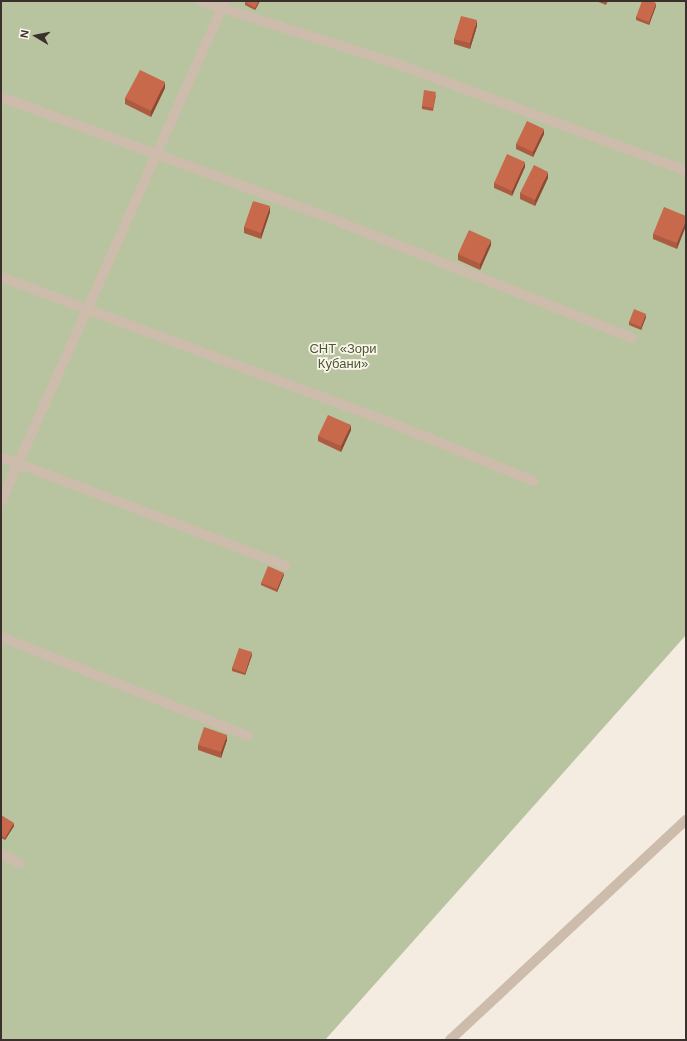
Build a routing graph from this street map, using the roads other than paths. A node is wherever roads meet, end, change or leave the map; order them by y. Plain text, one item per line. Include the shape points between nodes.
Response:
1 (200, 1) edge
2 (223, 5) edge
3 (1, 97) edge
4 (153, 155) junction
5 (686, 171) edge
6 (1, 277) edge
7 (86, 307) junction
8 (632, 338) dead end
9 (1, 457) edge
10 (19, 463) junction
11 (534, 480) dead end
12 (1, 502) edge
13 (286, 566) dead end
14 (1, 636) edge
15 (248, 736) dead end
16 (686, 820) edge
17 (1, 853) edge
18 (19, 863) dead end
19 (450, 1040) edge

1 - 2 street
2 - 4 street
2 - 5 street via 400,65
3 - 4 street
4 - 7 street
4 - 8 street via 332,219
6 - 7 street
7 - 10 street
7 - 11 street
9 - 10 street
10 - 12 street
10 - 13 street
14 - 15 street
16 - 19 street
17 - 18 street

